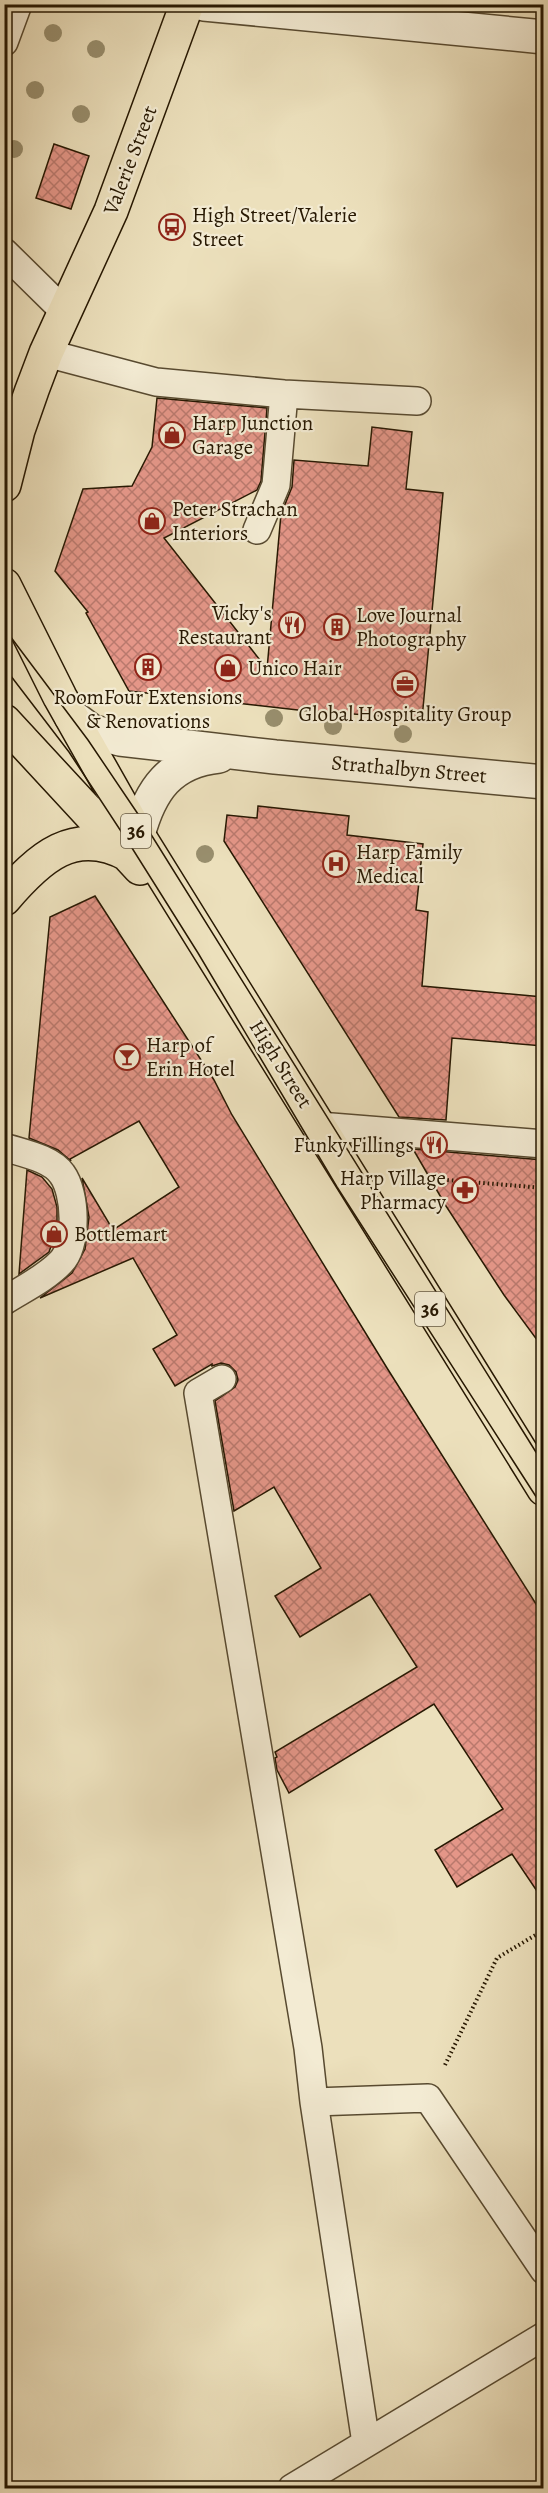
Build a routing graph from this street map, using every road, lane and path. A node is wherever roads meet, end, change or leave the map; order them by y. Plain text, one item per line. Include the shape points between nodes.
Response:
1 (18, 4) edge
2 (186, 4) edge
3 (204, 4) edge
4 (543, 38) edge
5 (4, 42) edge
6 (4, 252) edge
7 (65, 312) junction
8 (46, 353) junction
9 (284, 394) junction
10 (417, 401) dead end
11 (4, 484) edge
12 (257, 530) dead end
13 (4, 585) edge
14 (71, 716) junction
15 (4, 721) edge
16 (275, 757) junction
17 (543, 782) edge
18 (134, 845) junction
19 (4, 899) edge
20 (319, 1126) junction
21 (543, 1144) edge
22 (4, 1147) edge
23 (349, 1173) junction
24 (543, 1188) edge
25 (4, 1301) edge
26 (222, 1379) dead end
27 (543, 1489) edge
28 (543, 1930) edge
29 (428, 2098) junction
30 (314, 2102) junction
31 (543, 2270) edge
32 (543, 2336) edge
33 (366, 2443) junction
34 (292, 2488) edge

1 - 5 lane
2 - 7 main road, Valerie Street via 111,211
3 - 4 street
6 - 7 lane
7 - 8 main road, Valerie Street
8 - 9 lane via 156,382
8 - 11 main road, Valerie Street via 18,430
9 - 10 lane
9 - 12 lane via 276,485
13 - 14 main road, High Street / 36
14 - 16 street, Strathalbyn Street via 91,731 120,739
14 - 18 main road, High Street / 36
15 - 18 main road, High Street / 36
16 - 17 street, Strathalbyn Street
16 - 18 street, Strathalbyn Street via 235,755 191,761 172,772 151,798
18 - 19 main road via 76,845 60,849 30,870
18 - 20 main road, High Street / 36 via 207,944
20 - 21 lane
20 - 23 main road, High Street / 36
22 - 25 lane via 48,1162 62,1174 70,1195 73,1221 72,1246 63,1260
23 - 24 path
23 - 27 main road, High Street / 36
26 - 30 lane via 198,1394
28 - 29 path via 497,1958
29 - 30 lane
29 - 31 lane
30 - 33 lane
32 - 33 lane
33 - 34 lane

